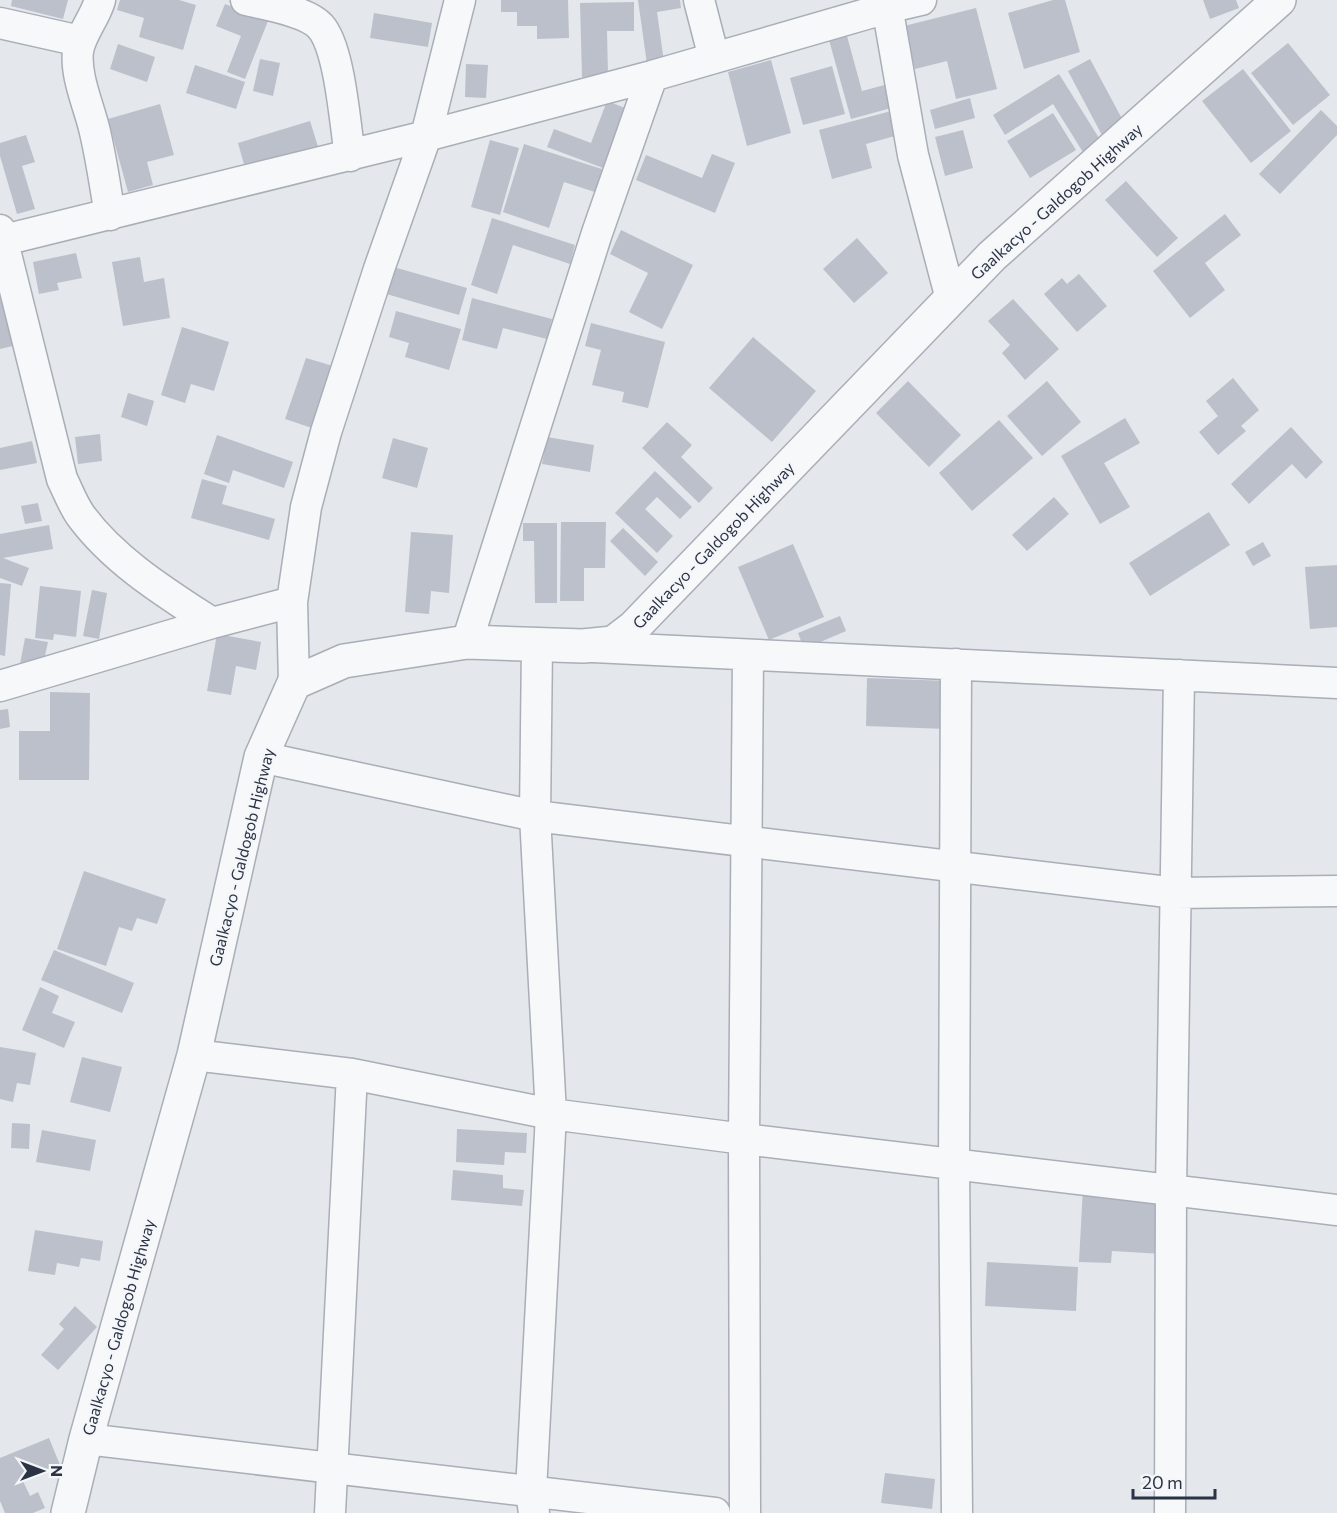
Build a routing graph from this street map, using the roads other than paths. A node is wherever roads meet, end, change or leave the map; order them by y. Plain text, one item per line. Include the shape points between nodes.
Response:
1 (100, 0) edge
2 (246, 0) edge
3 (460, 0) edge
4 (699, 0) edge
5 (921, 0) edge
6 (1280, 0) edge
7 (886, 4) edge
8 (0, 23) edge
9 (80, 41) junction
10 (714, 58) junction
11 (652, 76) junction
12 (426, 136) junction
13 (350, 156) junction
14 (110, 215) junction
15 (1, 237) edge
16 (951, 298) junction
17 (292, 602) junction
18 (212, 623) junction
19 (467, 642) junction
20 (537, 645) junction
21 (748, 655) junction
22 (956, 664) junction
23 (1179, 675) junction
24 (294, 682) junction
25 (1337, 682) edge
26 (0, 686) edge
27 (261, 757) junction
28 (535, 816) junction
29 (746, 842) junction
30 (955, 867) junction
31 (1337, 891) edge
32 (1176, 893) junction
33 (194, 1055) junction
34 (352, 1074) junction
35 (551, 1114) junction
36 (744, 1139) junction
37 (954, 1164) junction
38 (1171, 1190) junction
39 (1337, 1210) edge
40 (86, 1439) junction
41 (333, 1468) junction
42 (533, 1502) edge
43 (68, 1513) edge
44 (330, 1513) edge
45 (715, 1513) edge
46 (746, 1513) edge
47 (957, 1513) edge
48 (1170, 1513) edge

1 - 9 street
2 - 13 street via 301,14 319,24 328,38 335,63
3 - 12 street
4 - 10 street
5 - 7 street
6 - 16 street, Gaalkacyo - Galdogob Highway via 992,256
7 - 10 street
7 - 16 street via 913,155
8 - 9 street
9 - 14 street via 81,77
10 - 11 street
11 - 12 street
11 - 19 street via 597,233
12 - 13 street
12 - 17 street via 326,432 306,507
13 - 14 street
14 - 15 street
15 - 18 street via 62,479 80,515 112,551
16 - 19 street, Gaalkacyo - Galdogob Highway via 634,627 613,643 583,646
17 - 18 street
17 - 24 street
18 - 26 street
19 - 20 street
19 - 24 street, Gaalkacyo - Galdogob Highway via 344,661
20 - 21 street
20 - 28 street
21 - 22 street
21 - 29 street
22 - 23 street
22 - 30 street
23 - 25 street
23 - 32 street
24 - 27 street, Gaalkacyo - Galdogob Highway
27 - 28 street
27 - 33 street, Gaalkacyo - Galdogob Highway
28 - 29 street
28 - 35 street
29 - 30 street
29 - 36 street
30 - 32 street
30 - 37 street
31 - 32 street
32 - 38 street
33 - 34 street
33 - 40 street, Gaalkacyo - Galdogob Highway
34 - 35 street
34 - 41 street
35 - 36 street
35 - 42 street
36 - 37 street
36 - 46 street
37 - 38 street
37 - 47 street
38 - 39 street
38 - 48 street
40 - 41 street
40 - 43 street, Gaalkacyo - Galdogob Highway
41 - 42 street
41 - 44 street
42 - 45 street

